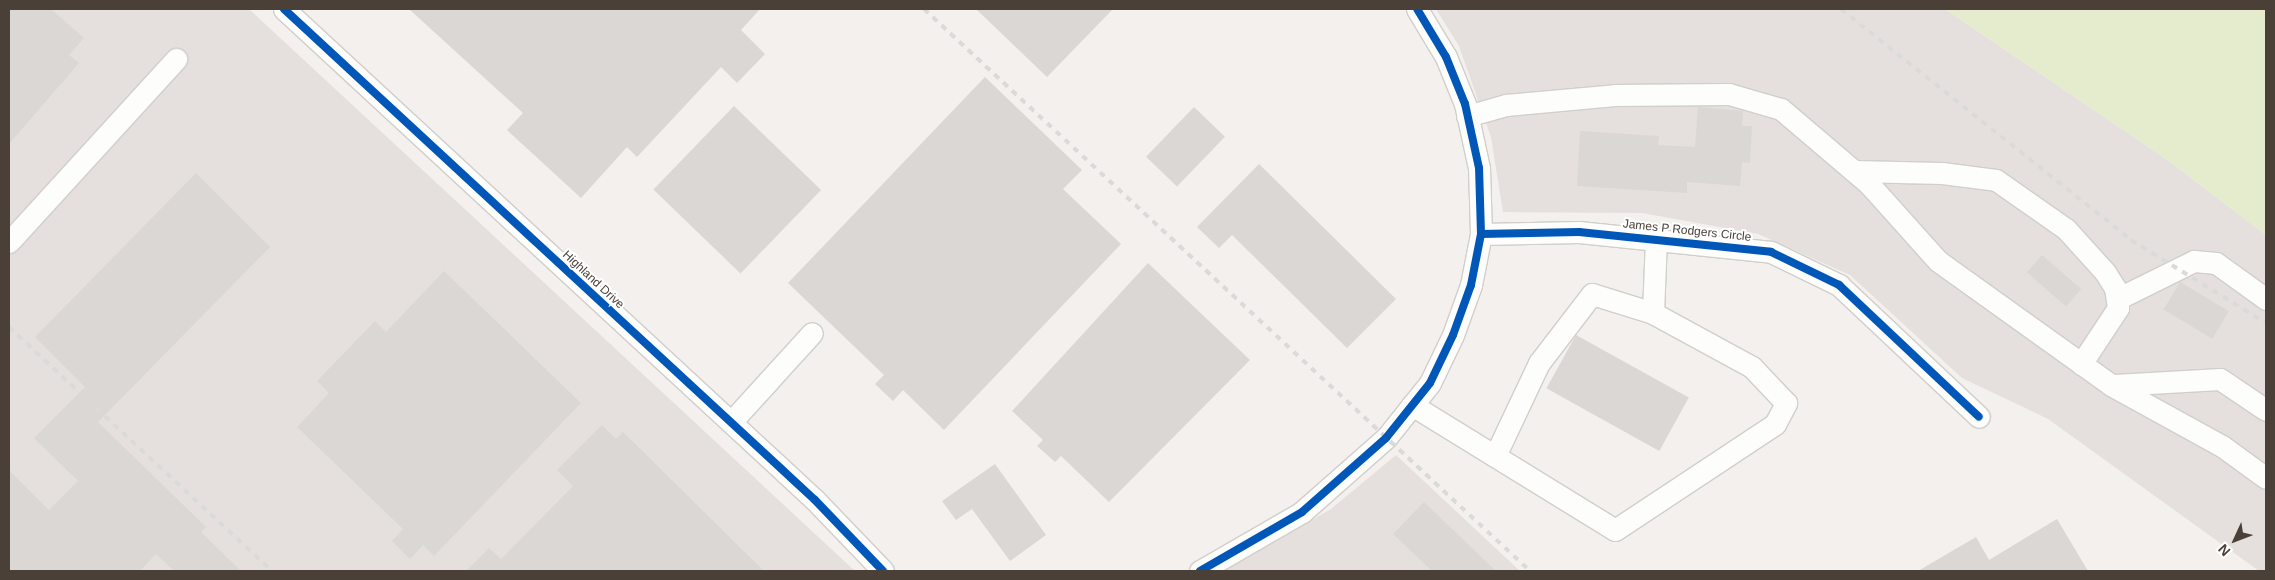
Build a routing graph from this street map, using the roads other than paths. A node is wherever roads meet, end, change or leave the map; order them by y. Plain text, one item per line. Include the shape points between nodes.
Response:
1 (284, 9) edge
2 (1417, 9) edge
3 (176, 59) dead end
4 (1467, 116) junction
5 (1854, 172) junction
6 (1481, 234) junction
7 (1656, 238) junction
8 (9, 242) edge
9 (2117, 299) junction
10 (2266, 299) edge
11 (1653, 313) junction
12 (812, 333) dead end
13 (2081, 364) junction
14 (2111, 385) junction
15 (1412, 405) junction
16 (2266, 410) edge
17 (1979, 417) dead end
18 (731, 422) junction
19 (1495, 456) junction
20 (2266, 478) edge
21 (883, 571) edge
22 (1200, 571) edge

1 - 18 street, Highland Drive
2 - 4 street via 1446,57
3 - 8 street
4 - 5 street via 1506,105 1615,95 1730,94 1781,109
4 - 6 street via 1479,168
5 - 9 street via 1942,172 1996,180 2066,229 2105,272
5 - 13 street via 1938,261
6 - 7 street, James P Rodgers Circle via 1578,232
6 - 15 street via 1471,285 1453,334 1430,383
7 - 11 street
7 - 17 street, James P Rodgers Circle via 1752,248 1811,268 1877,316
9 - 10 street via 2194,261 2216,264
9 - 13 street via 2118,308
11 - 19 street via 1592,294 1539,363
11 - 19 street via 1752,367 1786,403 1774,424 1615,530
12 - 18 street
13 - 14 street
14 - 16 street via 2220,379
14 - 20 street via 2222,446
15 - 19 street
15 - 22 street via 1386,438 1302,512
18 - 21 street, Highland Drive

